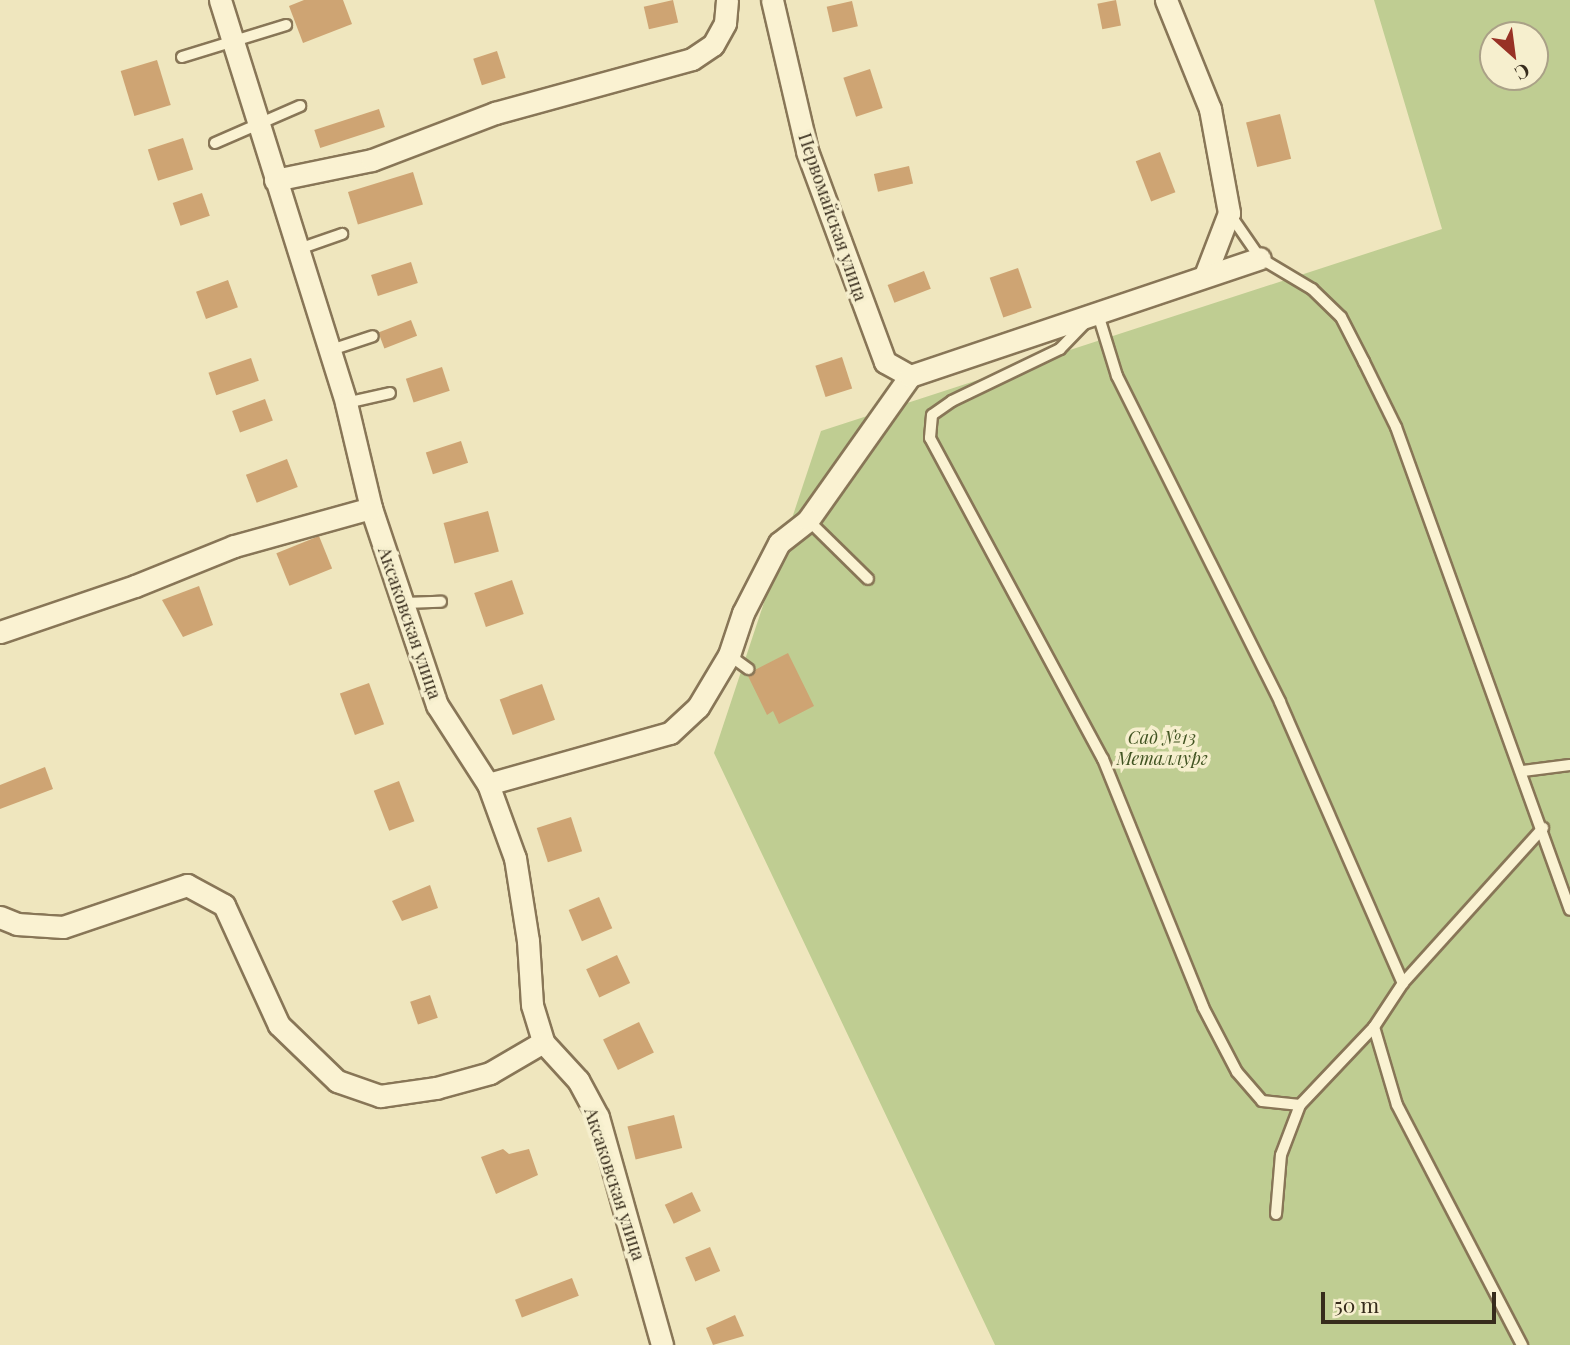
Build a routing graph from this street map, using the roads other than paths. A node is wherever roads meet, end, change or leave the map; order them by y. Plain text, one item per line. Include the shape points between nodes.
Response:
1 (220, 0) edge
2 (727, 0) edge
3 (772, 0) edge
4 (1166, 0) edge
5 (286, 25) dead end
6 (233, 42) junction
7 (182, 57) dead end
8 (300, 106) dead end
9 (258, 123) junction
10 (215, 143) dead end
11 (275, 180) junction
12 (1229, 213) junction
13 (342, 234) dead end
14 (296, 250) junction
15 (1260, 258) junction
16 (1206, 273) junction
17 (1097, 310) junction
18 (373, 336) dead end
19 (328, 351) junction
20 (910, 376) junction
21 (390, 393) dead end
22 (346, 403) junction
23 (371, 508) junction
24 (808, 520) junction
25 (868, 579) dead end
26 (441, 602) dead end
27 (403, 603) junction
28 (0, 632) edge
29 (729, 655) junction
30 (748, 668) dead end
31 (1570, 765) edge
32 (1523, 771) junction
33 (488, 784) junction
34 (1543, 828) junction
35 (1570, 910) edge
36 (0, 917) edge
37 (1403, 983) junction
38 (1374, 1027) junction
39 (543, 1042) junction
40 (1300, 1105) junction
41 (1276, 1214) dead end
42 (662, 1345) edge
43 (1522, 1345) edge

1 - 6 street, Аксаковская улица
2 - 11 street via 725,23 713,45 692,59 495,113 372,160
3 - 20 street, Первомайская улица via 807,151 834,226 885,362
4 - 12 street via 1210,109
5 - 6 lane
6 - 7 lane
6 - 9 street, Аксаковская улица
8 - 9 lane
9 - 10 lane
9 - 11 street, Аксаковская улица
11 - 14 street, Аксаковская улица
12 - 15 lane
12 - 16 street
13 - 14 lane
14 - 19 street, Аксаковская улица
15 - 16 street
15 - 32 lane via 1312,289 1341,317 1396,427
16 - 17 street
17 - 20 street
17 - 37 lane via 1117,376 1280,702
17 - 40 lane via 1060,349 932,415 930,438 1102,759 1203,1007 1237,1072 1262,1101
18 - 19 lane
19 - 22 street, Аксаковская улица
20 - 24 street
21 - 22 lane
22 - 23 street, Аксаковская улица
23 - 27 street, Аксаковская улица
23 - 28 street via 234,546
24 - 25 lane
24 - 29 street via 779,543 743,613
26 - 27 lane
27 - 33 street, Аксаковская улица via 437,705
29 - 30 lane
29 - 33 street via 698,707 670,733
31 - 32 lane
32 - 34 lane
33 - 39 street, Аксаковская улица via 515,858 532,1005
34 - 35 lane
34 - 37 lane
36 - 39 street via 17,924 63,927 187,885 224,905 279,1025 337,1081 380,1096 436,1088 490,1073
37 - 38 lane
38 - 40 lane
38 - 43 lane via 1397,1105
39 - 42 street, Аксаковская улица via 578,1080 598,1117
40 - 41 lane via 1281,1155

